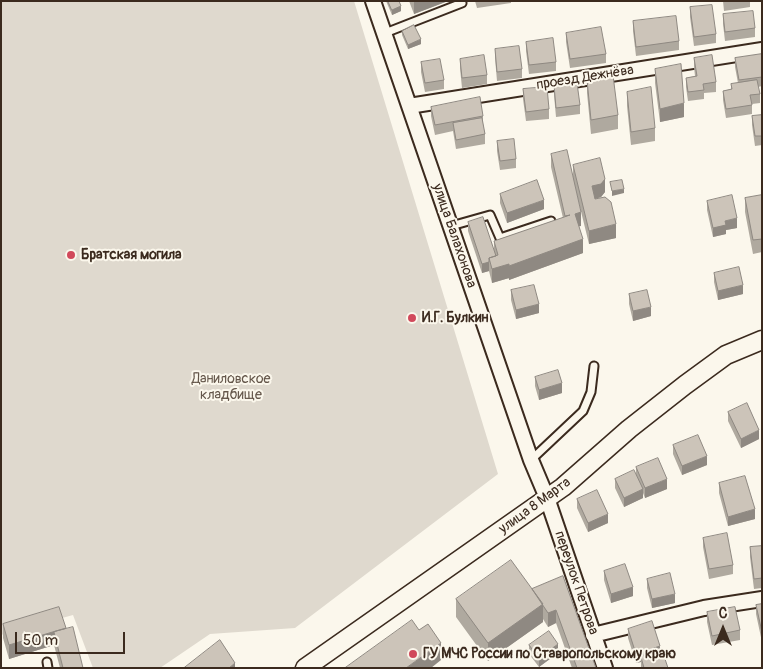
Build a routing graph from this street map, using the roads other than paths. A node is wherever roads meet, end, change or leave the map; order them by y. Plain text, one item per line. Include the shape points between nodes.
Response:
1 (373, 1) edge
2 (462, 3) dead end
3 (385, 33) junction
4 (762, 50) edge
5 (409, 106) junction
6 (551, 221) edge
7 (451, 226) junction
8 (762, 340) edge
9 (594, 366) dead end
10 (531, 460) junction
11 (547, 498) junction
12 (762, 599) edge
13 (593, 635) junction
14 (305, 668) edge
15 (605, 668) edge

1 - 3 street, улица Балахонова
2 - 3 lane
3 - 5 street, улица Балахонова
4 - 5 street, проезд Дежнёва
5 - 7 street, улица Балахонова
6 - 7 lane via 500,238 490,215
7 - 10 street, улица Балахонова
8 - 11 street, улица 8 Марта via 726,355 685,385
9 - 10 lane via 591,392 583,411
10 - 11 street, улица Балахонова
11 - 13 street, переулок Петрова
11 - 14 street, улица 8 Марта
12 - 13 street via 704,608
13 - 15 street, переулок Петрова

